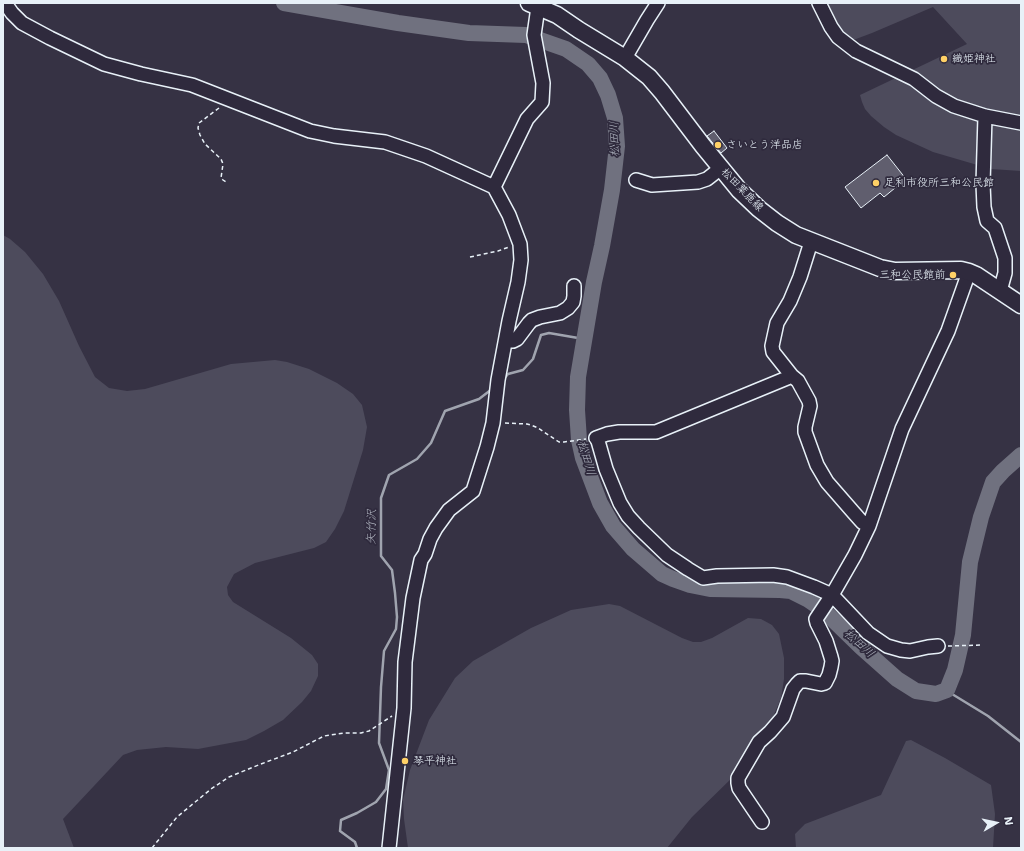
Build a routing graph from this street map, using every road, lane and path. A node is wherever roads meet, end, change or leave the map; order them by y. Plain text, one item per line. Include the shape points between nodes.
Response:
1 (6, 3) edge
2 (658, 3) edge
3 (819, 3) edge
4 (534, 5) edge
5 (625, 58) junction
6 (226, 98) junction
7 (985, 116) junction
8 (1021, 123) edge
9 (721, 168) junction
10 (636, 180) dead end
11 (226, 182) dead end
12 (494, 187) junction
13 (520, 242) junction
14 (811, 242) junction
15 (470, 257) dead end
16 (969, 272) junction
17 (574, 286) dead end
18 (1000, 291) junction
19 (1021, 306) edge
20 (506, 340) junction
21 (792, 376) junction
22 (493, 423) junction
23 (596, 438) junction
24 (869, 526) junction
25 (831, 596) junction
26 (982, 645) dead end
27 (938, 646) joint
28 (404, 708) junction
29 (762, 822) dead end
30 (152, 848) edge
31 (389, 848) edge

1 - 6 street via 12,14 22,23 104,64 192,85
2 - 5 street
3 - 7 street via 838,37 856,51 914,79 954,106
4 - 5 main road, 松田葉鹿線 via 557,16
4 - 12 street via 534,36 543,84 542,102 527,119
5 - 9 main road, 松田葉鹿線 via 649,77
6 - 11 path via 219,108 197,126 205,144 221,159 221,178
6 - 12 street via 310,131 385,142 404,148
7 - 8 street
7 - 18 street via 984,207 987,221 995,228 1005,258 1005,273
9 - 10 street via 707,179 698,182 652,185
9 - 14 main road, 松田葉鹿線 via 759,209 796,236
12 - 13 street
13 - 15 path
13 - 20 street via 518,282
14 - 16 main road, 松田葉鹿線 via 880,268 895,271
14 - 21 street via 790,301 777,323 772,346 773,352
16 - 18 main road, 松田葉鹿線
16 - 24 street via 948,331 902,429
17 - 20 street via 573,302 568,308 560,313 532,320 517,339
18 - 19 main road, 松田葉鹿線
20 - 22 street
21 - 23 street via 672,427 656,432 619,432
21 - 24 street via 810,401 805,432 817,465 827,482 862,522
22 - 23 path via 526,424 538,428 558,442
22 - 28 street via 473,491 449,510 436,528 421,560 413,598
23 - 25 street via 620,503 628,516 667,555 703,578 787,577
24 - 25 street
25 - 27 street via 868,633 887,646 910,651
25 - 29 street via 816,620 832,661 825,683 806,681 796,684 783,717 759,742 738,778 739,788
26 - 27 path
28 - 30 path via 369,731 324,736 293,752 229,777 177,817
28 - 31 street

